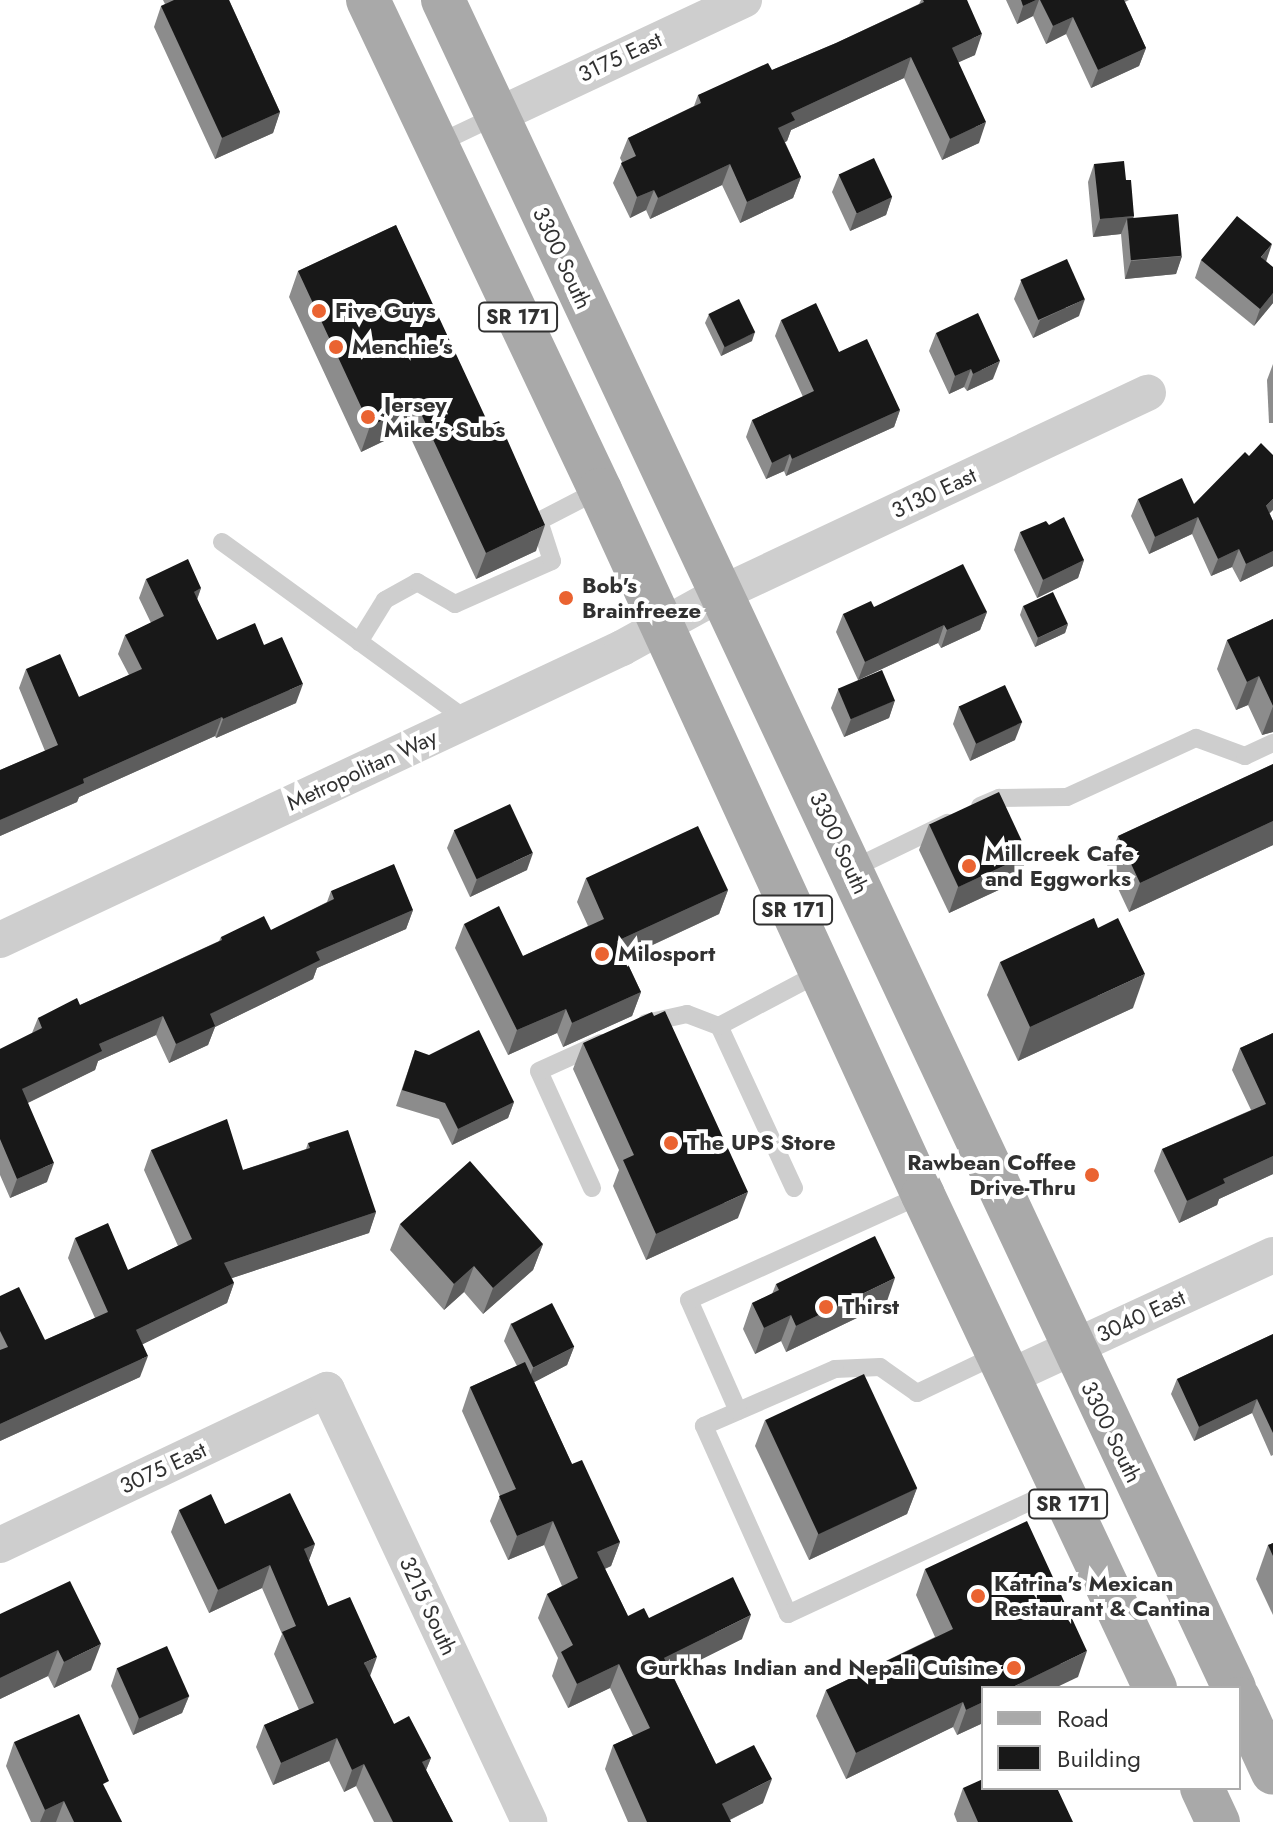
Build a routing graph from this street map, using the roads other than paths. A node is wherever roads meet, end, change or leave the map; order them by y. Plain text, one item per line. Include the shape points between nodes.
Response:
1 (368, 0) edge
2 (443, 0) edge
3 (744, 0) edge
4 (496, 116) junction
5 (436, 145) junction
6 (1148, 393) dead end
7 (600, 490) junction
8 (222, 542) dead end
9 (720, 594) junction
10 (663, 625) junction
11 (359, 642) junction
12 (468, 721) junction
13 (1273, 743) edge
14 (852, 869) junction
15 (0, 940) edge
16 (821, 972) junction
17 (719, 1026) junction
18 (592, 1188) dead end
19 (794, 1188) dead end
20 (923, 1195) junction
21 (1273, 1255) edge
22 (1072, 1348) junction
23 (1004, 1366) junction
24 (327, 1390) joint
25 (738, 1411) junction
26 (1061, 1488) junction
27 (0, 1545) edge
28 (1154, 1686) edge
29 (1236, 1686) edge
30 (1247, 1709) edge
31 (1273, 1773) edge
32 (1203, 1790) edge
33 (529, 1822) edge
34 (1218, 1822) edge

1 - 5 main road, SR 171
2 - 4 main road, 3300 South / SR 171
3 - 4 street, 3175 East
4 - 5 lane
4 - 9 main road, 3300 South / SR 171
5 - 7 main road, SR 171
6 - 9 street, 3130 East
7 - 10 main road, SR 171
7 - 11 lane via 539,521 552,561 455,604 417,582 385,600
8 - 11 lane
9 - 10 street, Metropolitan Way
9 - 14 main road, 3300 South / SR 171
10 - 12 street, Metropolitan Way
10 - 16 main road, SR 171
11 - 12 lane
12 - 15 street, Metropolitan Way
13 - 14 lane via 1245,756 1196,738 1067,797 999,798
14 - 22 main road, 3300 South / SR 171
16 - 17 lane
16 - 20 main road, SR 171
17 - 18 lane via 687,1014 655,1019 539,1071
17 - 19 lane
20 - 23 main road, SR 171
20 - 25 lane via 689,1300
21 - 22 street, 3040 East
22 - 23 street, 3040 East
22 - 29 main road, 3300 South / SR 171
23 - 25 lane via 917,1393 880,1367 835,1369
23 - 26 main road, SR 171
24 - 27 street, 3075 East
24 - 33 street, 3215 South
25 - 26 lane via 704,1426 788,1614
26 - 28 main road, SR 171
30 - 31 main road, 3300 South / SR 171
32 - 34 main road

